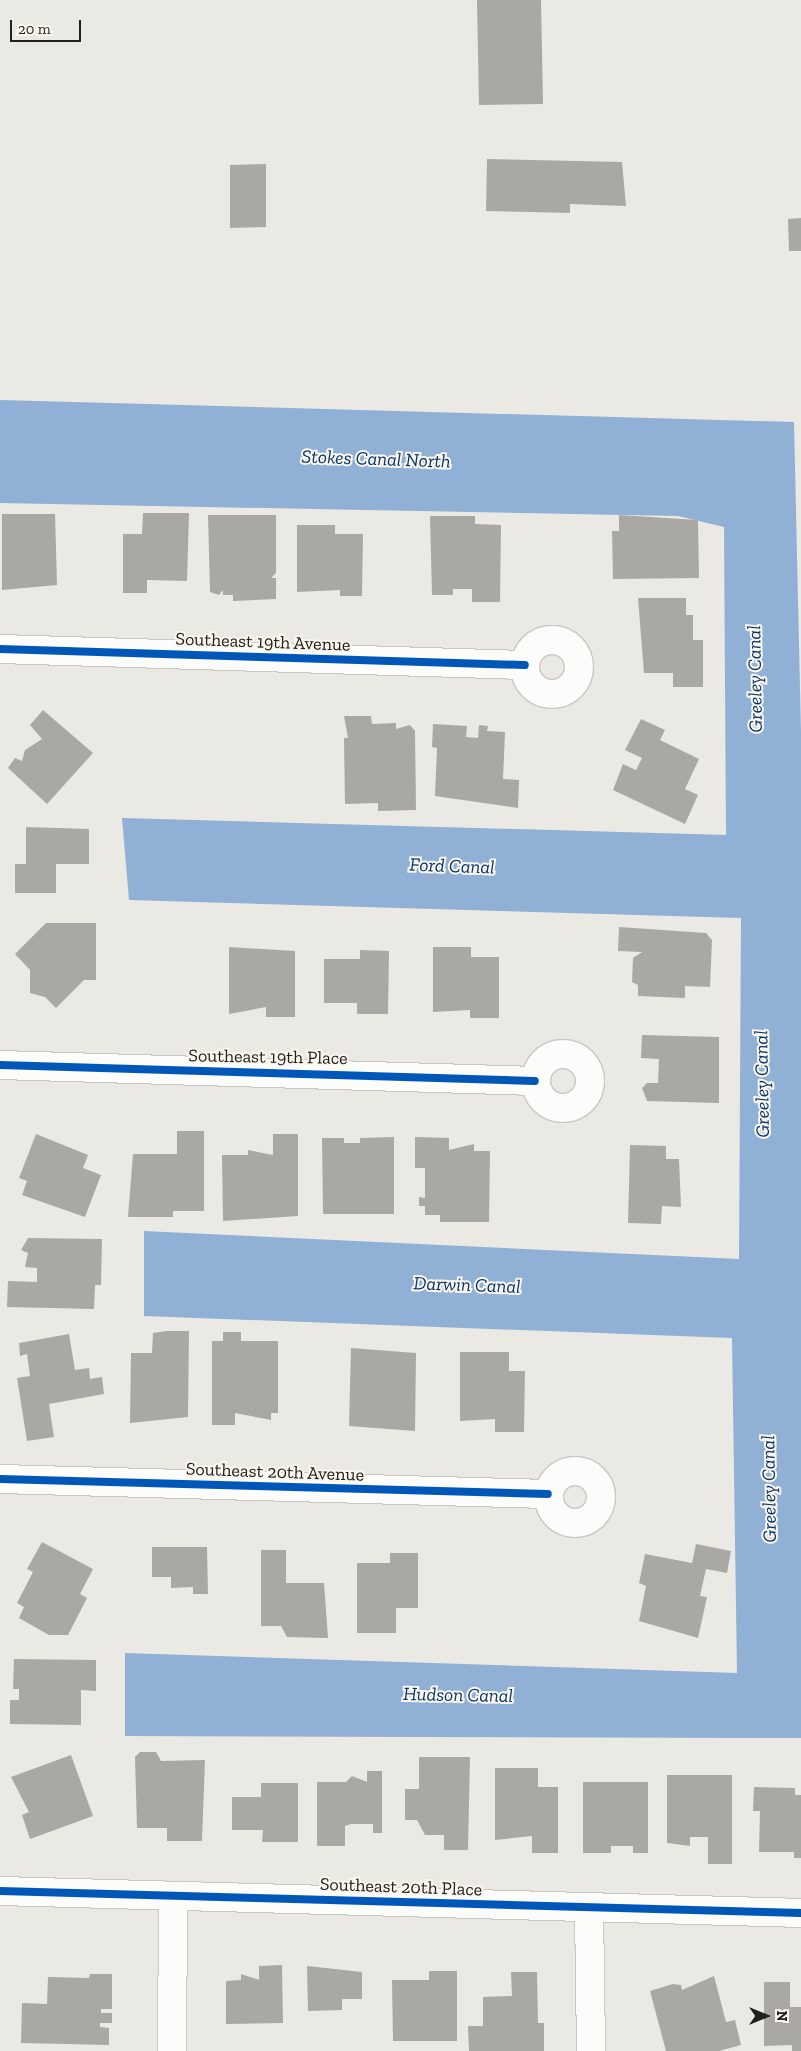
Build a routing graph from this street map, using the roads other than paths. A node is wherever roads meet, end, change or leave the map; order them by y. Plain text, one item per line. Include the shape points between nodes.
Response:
1 (0, 650) edge
2 (525, 665) dead end
3 (0, 1065) edge
4 (536, 1081) dead end
5 (0, 1479) edge
6 (548, 1494) dead end
7 (0, 1891) edge
8 (174, 1896) junction
9 (589, 1907) junction
10 (801, 1913) edge
11 (172, 2051) edge
12 (592, 2051) edge

1 - 2 street, Southeast 19th Avenue
3 - 4 street, Southeast 19th Place
5 - 6 street, Southeast 20th Avenue
7 - 8 street, Southeast 20th Place
8 - 9 street, Southeast 20th Place
8 - 11 street
9 - 10 street, Southeast 20th Place
9 - 12 street

